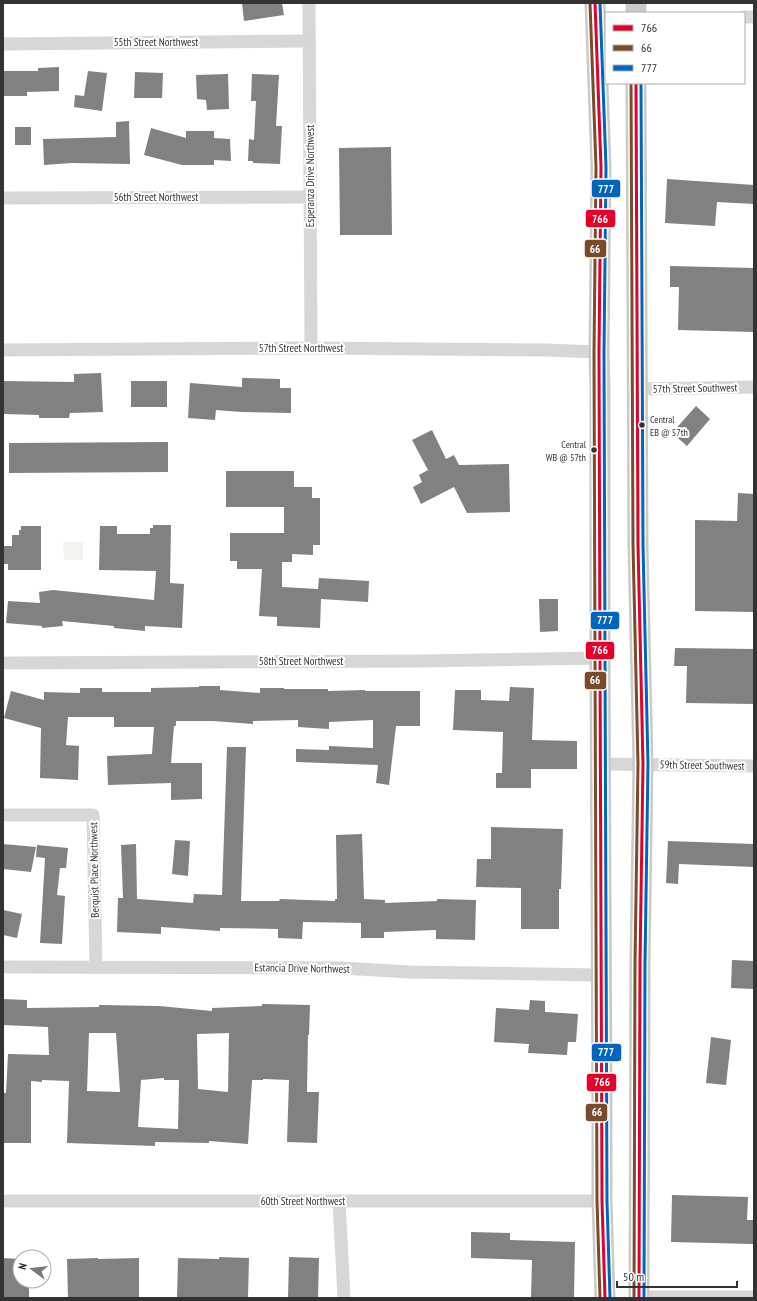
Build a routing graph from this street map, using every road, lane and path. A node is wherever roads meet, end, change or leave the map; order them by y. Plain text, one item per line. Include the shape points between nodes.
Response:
1 (309, 3) edge
2 (595, 3) edge
3 (309, 41) junction
4 (3, 44) edge
5 (636, 84) edge
6 (310, 197) junction
7 (3, 198) edge
8 (311, 348) junction
9 (3, 350) edge
10 (599, 352) junction
11 (754, 387) edge
12 (637, 389) junction
13 (600, 658) junction
14 (3, 663) edge
15 (601, 764) junction
16 (643, 764) junction
17 (754, 766) edge
18 (3, 815) edge
19 (96, 967) junction
20 (3, 968) edge
21 (601, 976) junction
22 (3, 1201) edge
23 (339, 1201) junction
24 (602, 1201) junction
25 (639, 1297) edge
26 (754, 1297) edge
27 (344, 1298) edge
28 (605, 1298) edge

1 - 3 street, Esperanza Drive Northwest
2 - 10 main road via 601,167
3 - 4 street, 55th Street Northwest
3 - 6 street, Esperanza Drive Northwest
5 - 12 main road
6 - 7 street, 56th Street Northwest
6 - 8 street, Esperanza Drive Northwest
8 - 9 street, 57th Street Northwest
8 - 10 street, 57th Street Northwest
10 - 13 main road
11 - 12 street, 57th Street Southwest
12 - 16 main road
13 - 14 street, 58th Street Northwest
13 - 15 main road
15 - 16 street, 59th Street Southwest
15 - 21 main road
16 - 17 street, 59th Street Southwest
16 - 25 main road
18 - 19 street, Berquist Place Northwest via 93,815
19 - 20 street, Estancia Drive Northwest
19 - 21 street, Estancia Drive Northwest via 342,968
21 - 24 main road
22 - 23 street, 60th Street Northwest
23 - 24 street, 60th Street Northwest
23 - 27 street
24 - 28 main road
25 - 26 street

